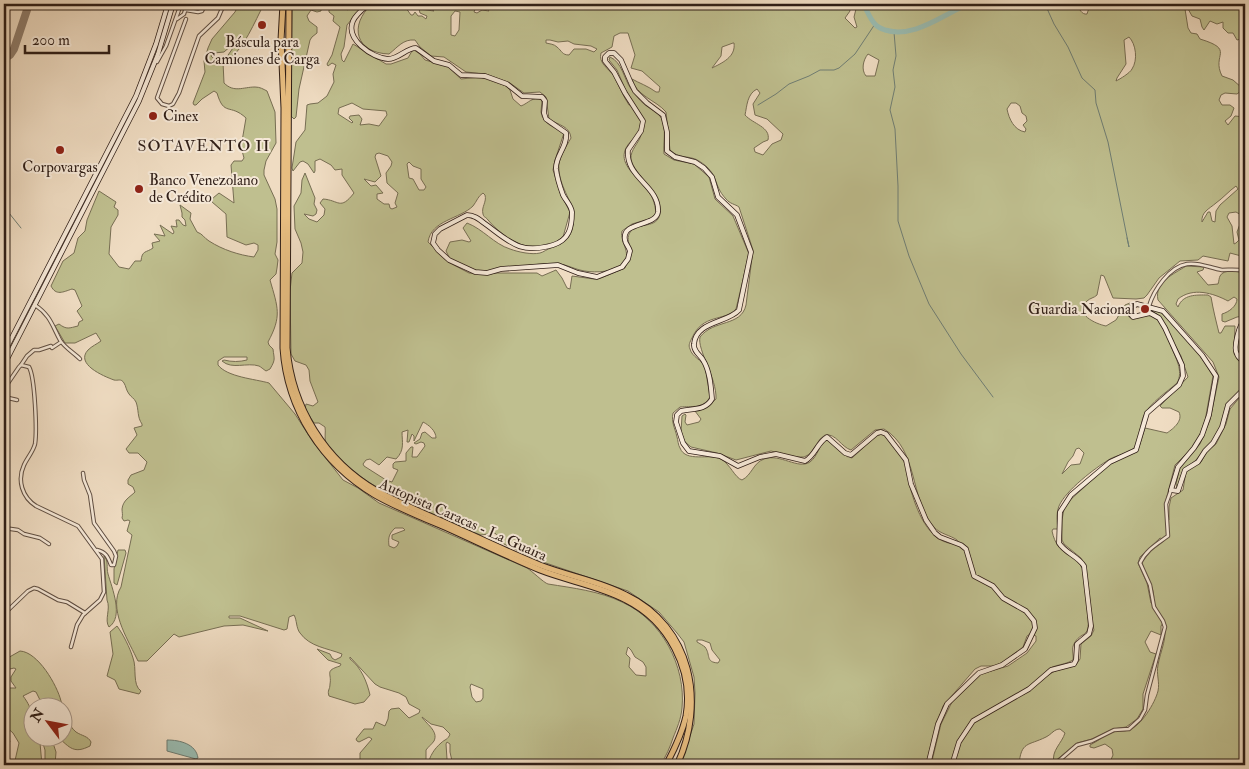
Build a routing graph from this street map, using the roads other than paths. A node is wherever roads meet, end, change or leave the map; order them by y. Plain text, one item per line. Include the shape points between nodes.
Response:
1 (168, 4) edge
2 (173, 4) edge
3 (181, 4) edge
4 (187, 4) edge
5 (205, 4) edge
6 (224, 4) edge
7 (283, 4) edge
8 (289, 4) edge
9 (369, 4) edge
10 (186, 10) junction
11 (186, 19) dead end
12 (176, 20) junction
13 (153, 68) junction
14 (1245, 271) edge
15 (35, 305) junction
16 (1149, 306) junction
17 (1245, 320) edge
18 (61, 342) junction
19 (4, 353) edge
20 (80, 359) dead end
21 (1245, 363) edge
22 (4, 365) edge
23 (21, 365) junction
24 (1245, 388) edge
25 (4, 389) edge
26 (4, 397) edge
27 (17, 400) dead end
28 (83, 472) dead end
29 (1171, 490) junction
30 (4, 529) edge
31 (49, 544) dead end
32 (97, 550) junction
33 (1245, 594) edge
34 (84, 613) junction
35 (4, 614) edge
36 (1245, 626) edge
37 (71, 647) dead end
38 (8, 741) dead end
39 (4, 744) edge
40 (666, 765) edge
41 (676, 765) edge
42 (928, 765) edge
43 (952, 765) edge
44 (1054, 765) edge

1 - 19 main road via 136,96
2 - 13 main road
3 - 12 street
4 - 10 street
5 - 10 street via 202,11
6 - 11 street via 218,18 199,36 179,93 169,106 158,98
7 - 40 highway, Autopista Caracas - La Guaira via 283,348 287,379 299,412 329,458 356,483 375,495 530,565 620,596 653,619 678,656 687,690 683,727
8 - 41 highway, Autopista Caracas - La Guaira via 287,348 292,378 303,410 333,455 377,491 536,563 622,592 656,615 683,654 691,684 689,727
9 - 42 main road via 354,18 352,27 358,43 374,54 390,58 416,48 434,61 449,65 460,75 485,76 506,84 522,96 542,97 546,119 566,133 556,168 571,209 567,237 539,248 516,246 469,214 437,232 434,237 433,243 438,250 452,262 476,272 558,265 578,274 597,277 625,264 630,250 625,234 634,226 653,220 658,213 652,193 634,173 628,160 628,150 640,134 643,121 605,59 610,53 619,57 636,91 663,115 667,151 675,158 695,162 712,177 718,197 737,215 751,252 739,310 708,326 694,341 706,367 712,399 705,406 683,410 677,415 684,447 693,452 720,456 740,466 776,454 805,461 826,437 851,455 877,433 886,434 906,458 911,484 932,530 966,548 974,576 1026,611 1035,624 1028,646 1002,665 979,672 949,702 938,724
10 - 12 street
12 - 13 street
13 - 15 main road via 128,125
14 - 16 street via 1184,265 1159,284
15 - 18 street via 54,326
15 - 22 main road
16 - 29 main road via 1165,313 1216,376 1202,435 1178,467
16 - 43 main road via 1135,304 1130,313 1135,317 1150,313 1161,321 1182,365 1182,381 1147,413 1136,450 1106,465 1073,492 1060,512 1060,545 1078,558 1084,568 1090,632 1078,644 1074,664 1051,670 1029,690 973,721 959,742
17 - 21 main road via 1239,327 1235,350
18 - 20 street
18 - 23 street via 52,348 34,350
23 - 25 street
23 - 32 street via 29,367 34,390 35,442 22,471 25,496 36,506 73,522
24 - 29 main road via 1228,406 1214,443 1198,462 1185,470 1178,490
26 - 27 street
28 - 32 street via 94,523 114,551 114,565 104,552
29 - 44 street via 1166,504 1168,536 1156,544 1140,563 1154,607 1165,627 1144,712 1129,729 1112,731 1092,742 1077,745
30 - 31 street via 18,530
32 - 34 street via 102,558 104,592 100,600
33 - 36 main road
34 - 35 street via 34,588
34 - 37 street
38 - 39 street

